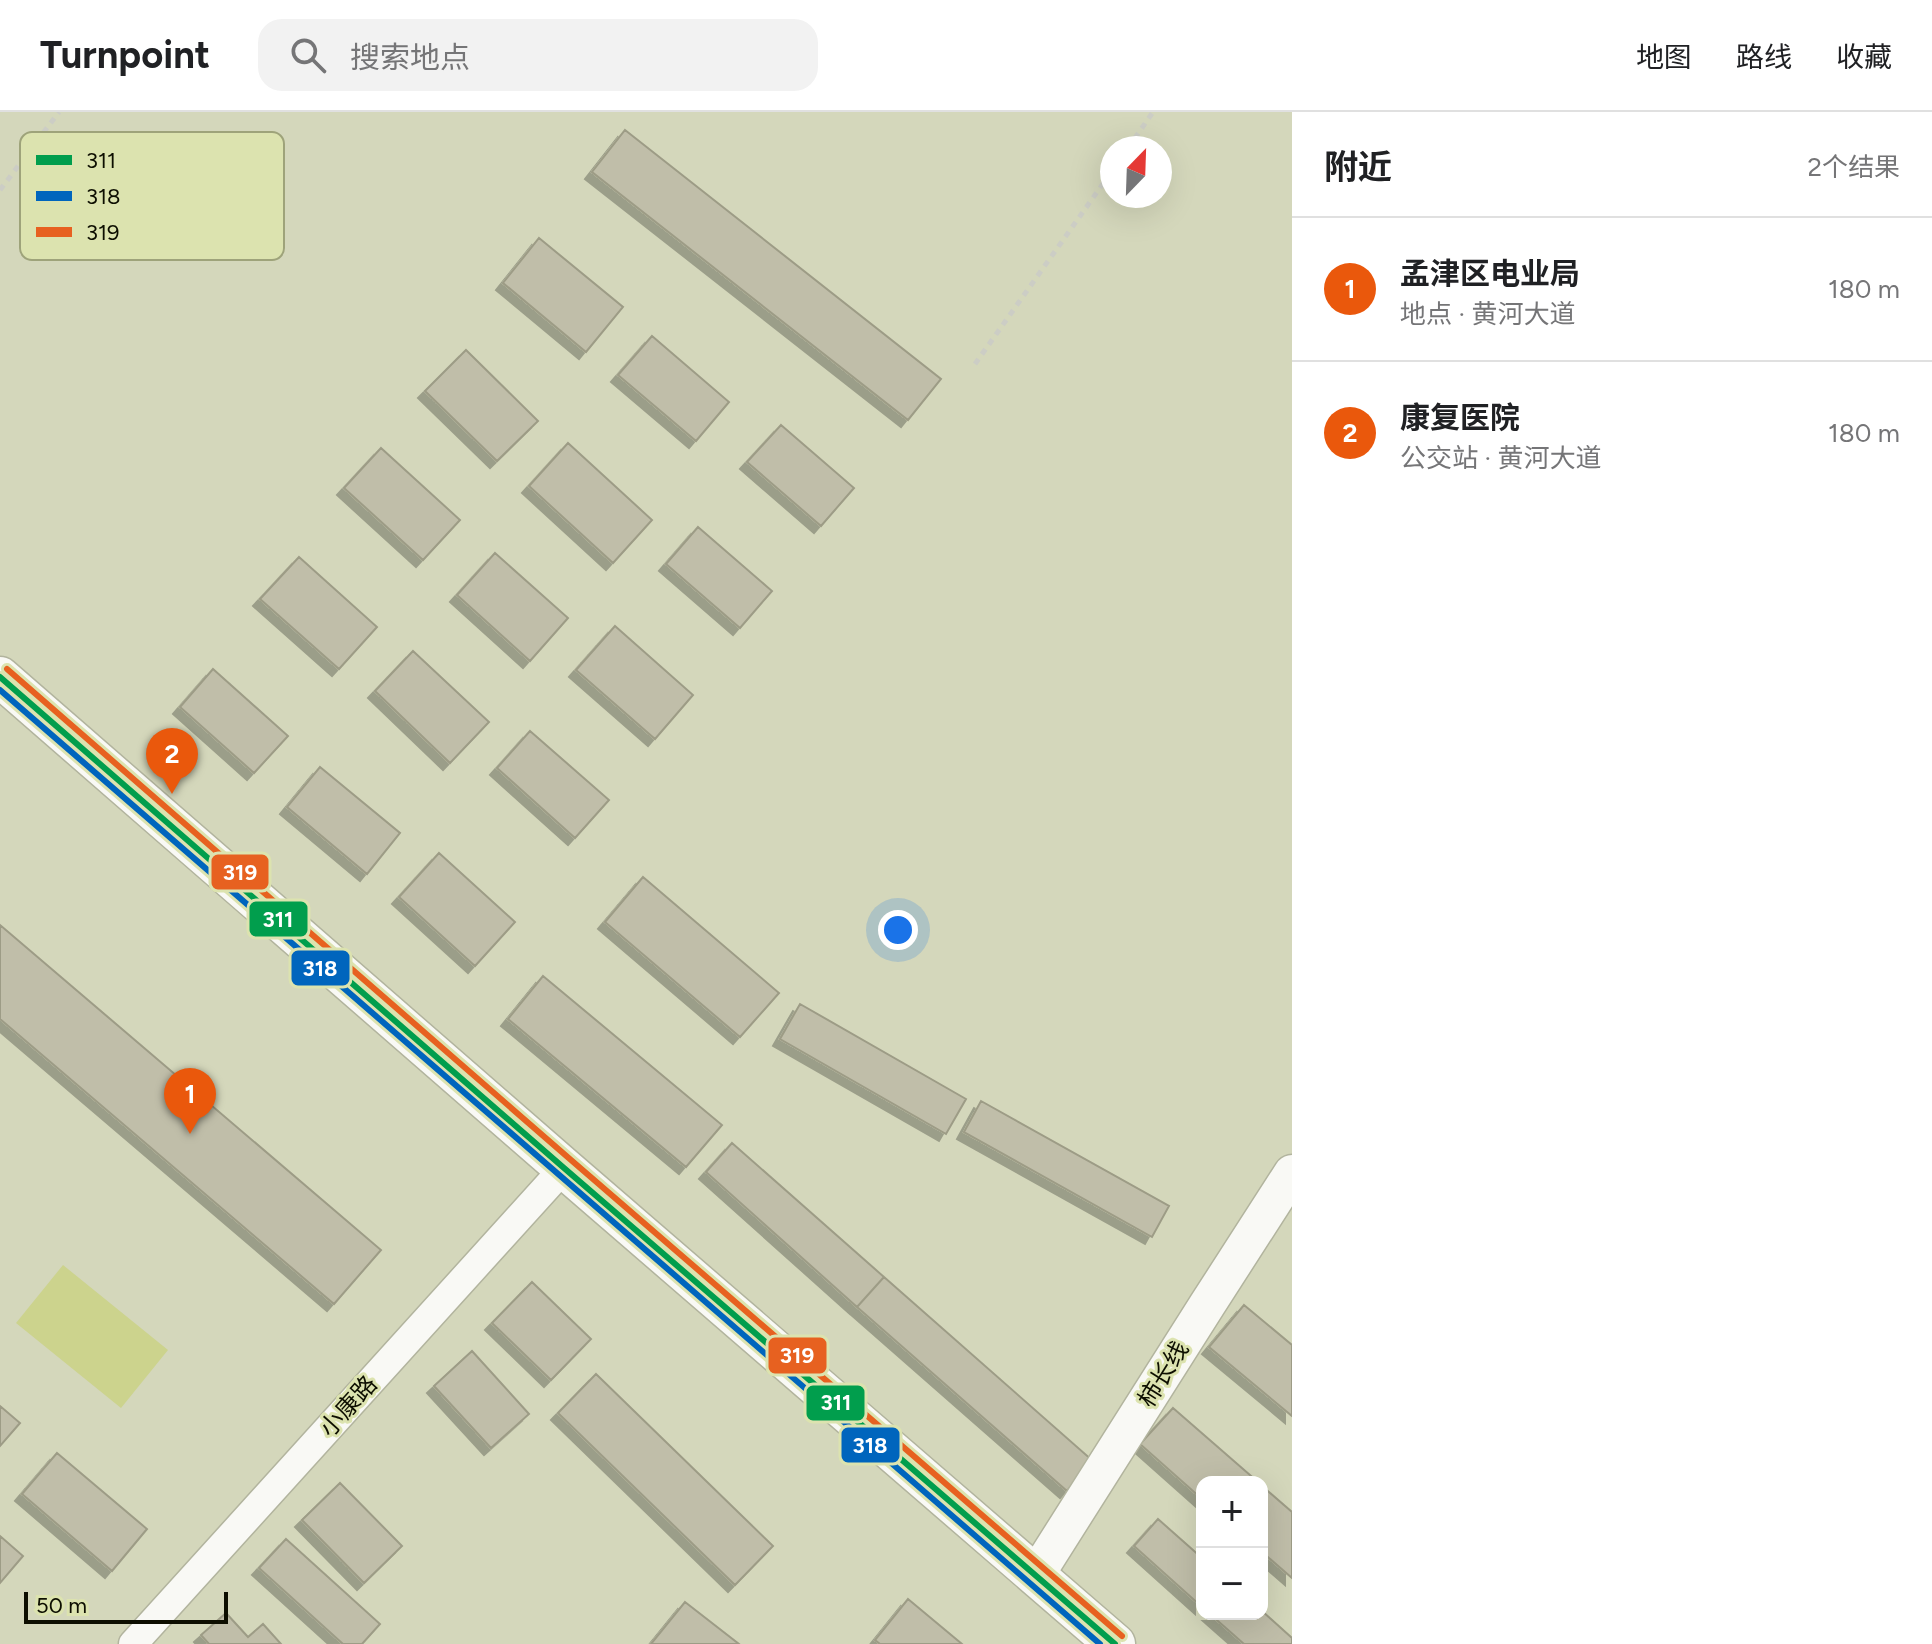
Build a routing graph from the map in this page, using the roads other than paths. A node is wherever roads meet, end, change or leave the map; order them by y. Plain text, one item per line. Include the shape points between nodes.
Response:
1 (0, 677) edge
2 (0, 714) edge
3 (564, 1168) junction
4 (1292, 1173) edge
5 (1036, 1575) junction
6 (133, 1644) edge
7 (1073, 1644) edge
8 (1115, 1644) edge

1 - 3 main road
2 - 7 main road
3 - 5 main road
3 - 6 street, 小康路
4 - 5 street, 柿长线
5 - 8 main road

